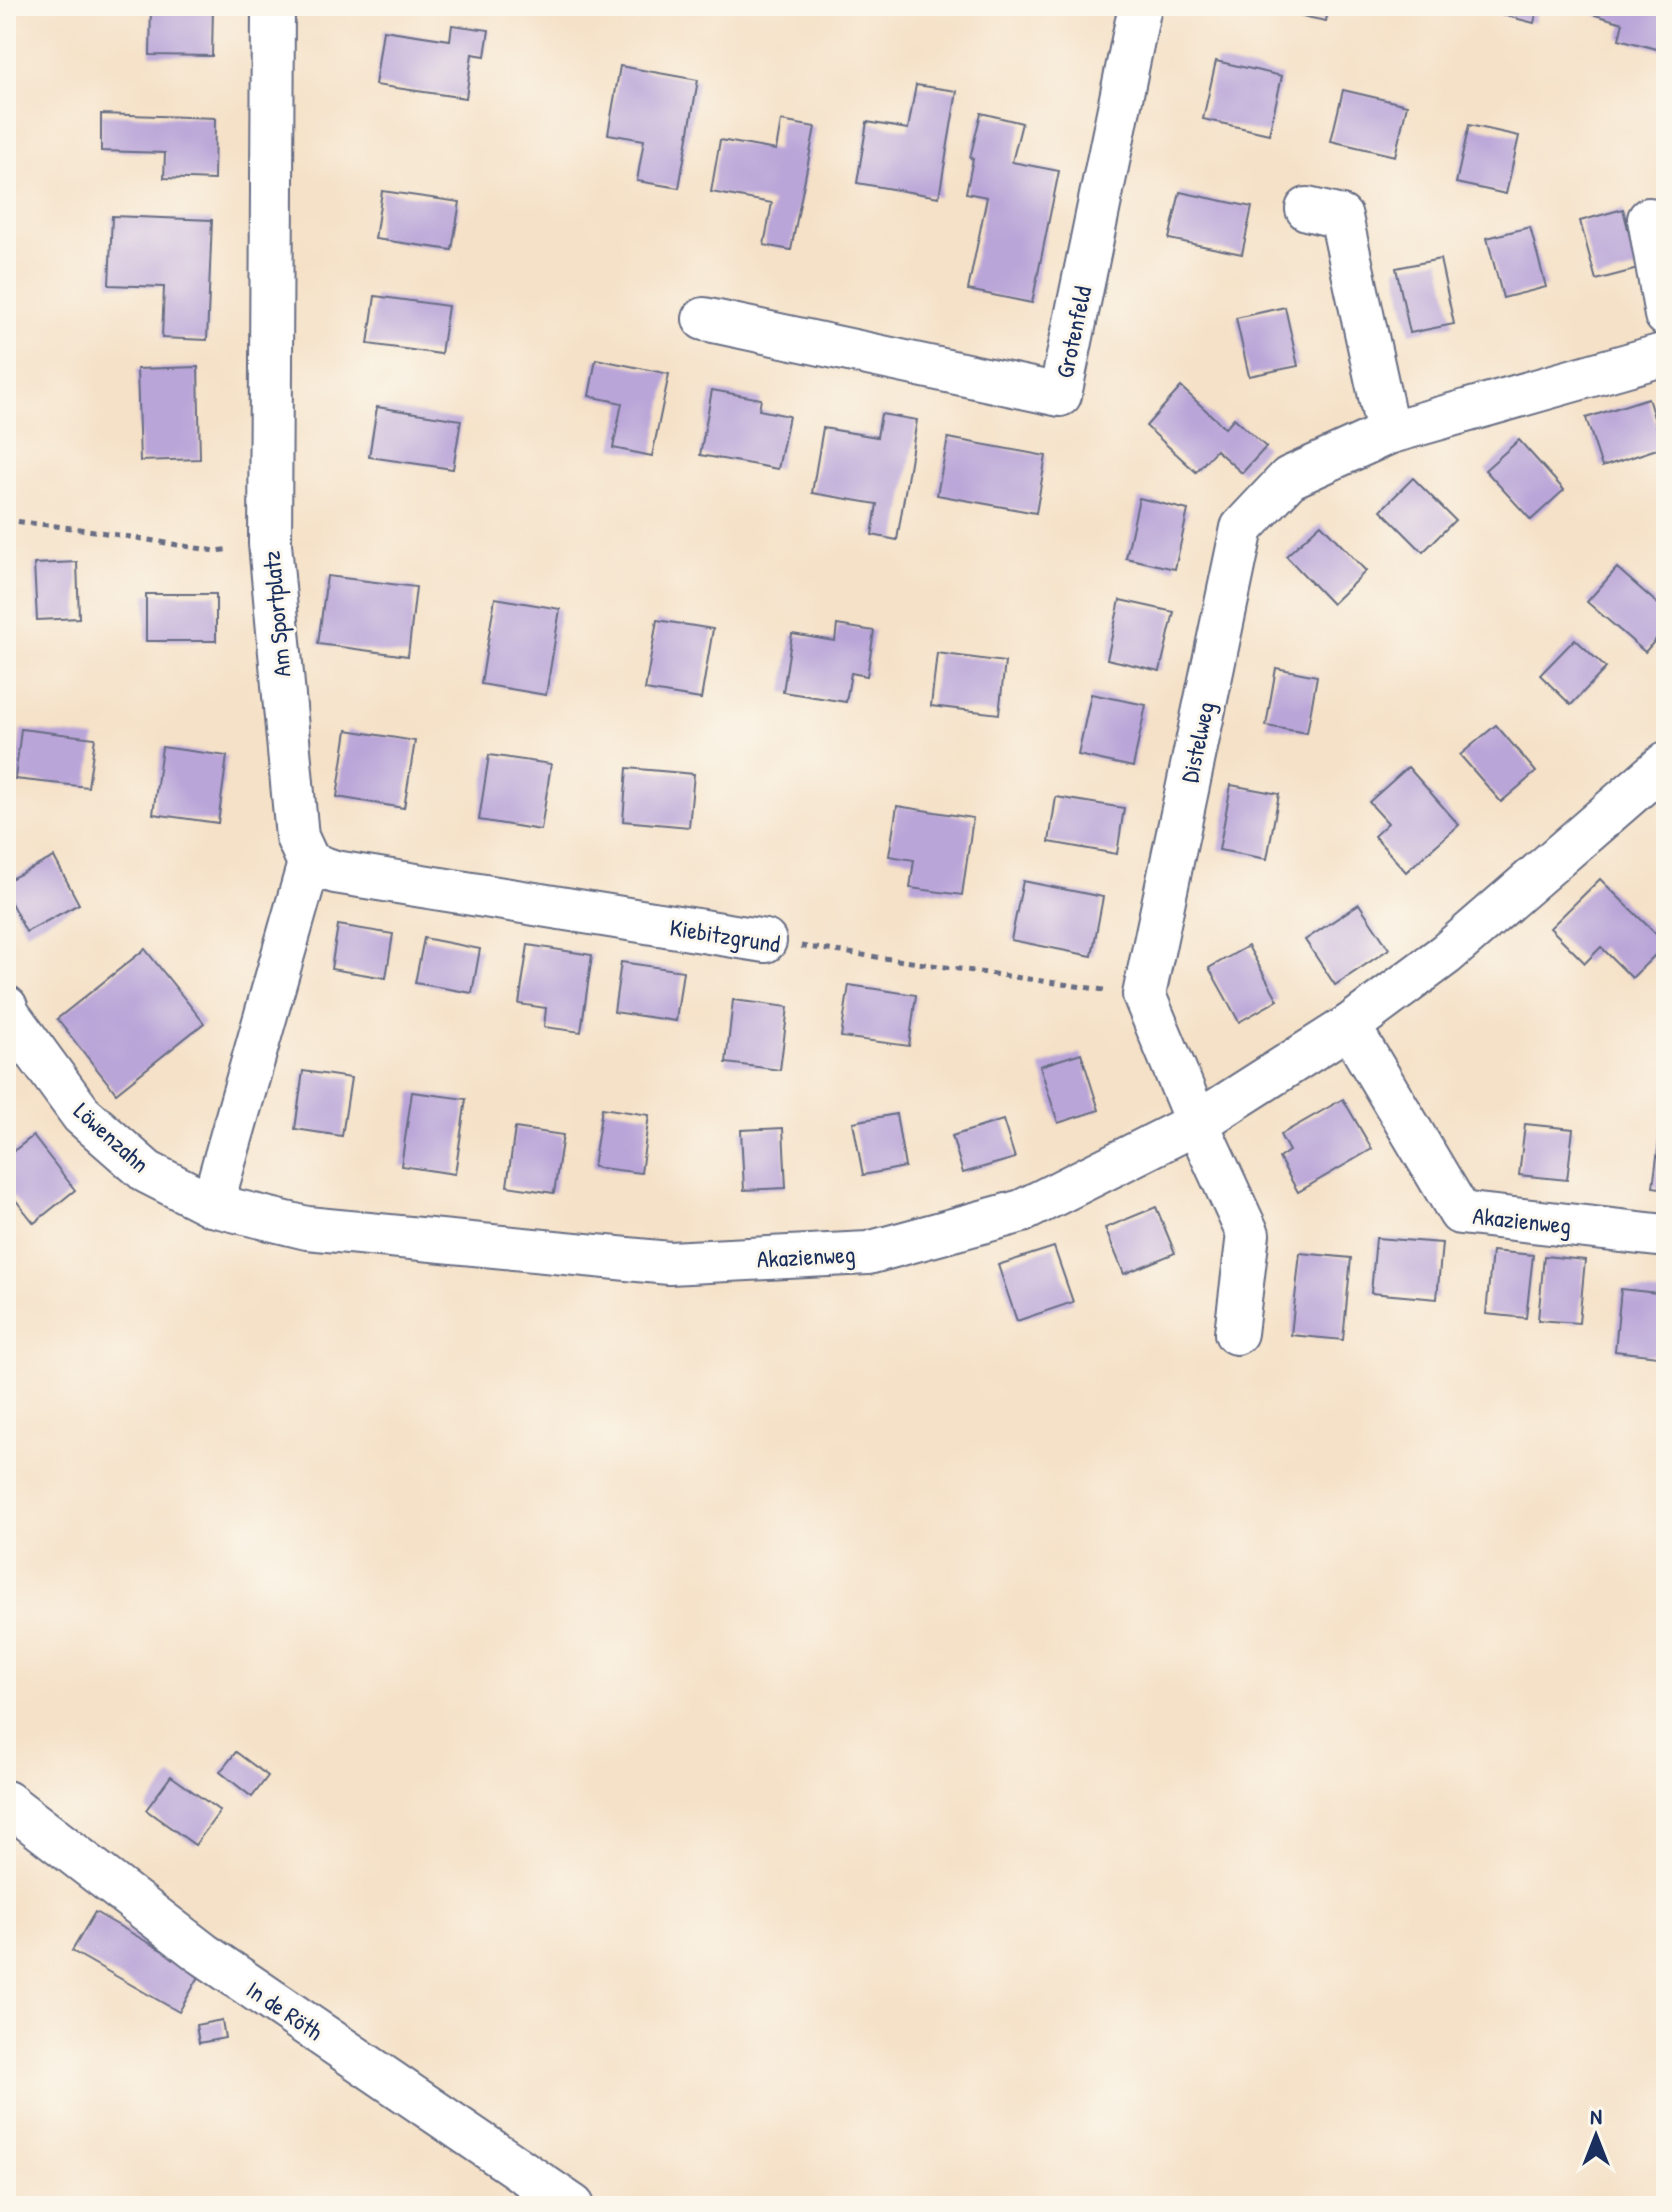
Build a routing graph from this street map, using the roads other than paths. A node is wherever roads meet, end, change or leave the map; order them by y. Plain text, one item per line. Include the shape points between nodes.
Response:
1 (273, 6) edge
2 (1140, 6) edge
3 (1342, 217) dead end
4 (1649, 219) dead end
5 (1666, 315) edge
6 (704, 319) dead end
7 (1666, 354) edge
8 (1388, 433) junction
9 (1666, 763) edge
10 (309, 863) junction
11 (765, 941) road end
12 (6, 1007) edge
13 (1349, 1026) junction
14 (1197, 1123) junction
15 (212, 1205) junction
16 (1657, 1235) dead end
17 (1236, 1333) dead end
18 (6, 1802) edge
19 (573, 2206) edge

1 - 10 street, Am Sportplatz via 270,544 297,837
2 - 6 street, Grotenfeld via 1060,395
3 - 8 street
4 - 5 street
7 - 8 street, Distelweg
8 - 14 street, Distelweg via 1289,478 1242,528 1144,995
9 - 13 street, Akazienweg via 1446,954
10 - 11 street, Kiebitzgrund via 335,872
10 - 15 street
12 - 15 street, Löwenzahn via 82,1115 147,1172
13 - 14 street, Akazienweg
13 - 16 street, Akazienweg via 1460,1213
14 - 15 street, Akazienweg via 1022,1211 868,1253 669,1263 307,1228
14 - 17 street via 1248,1234
18 - 19 street, In de Röth via 202,1953

